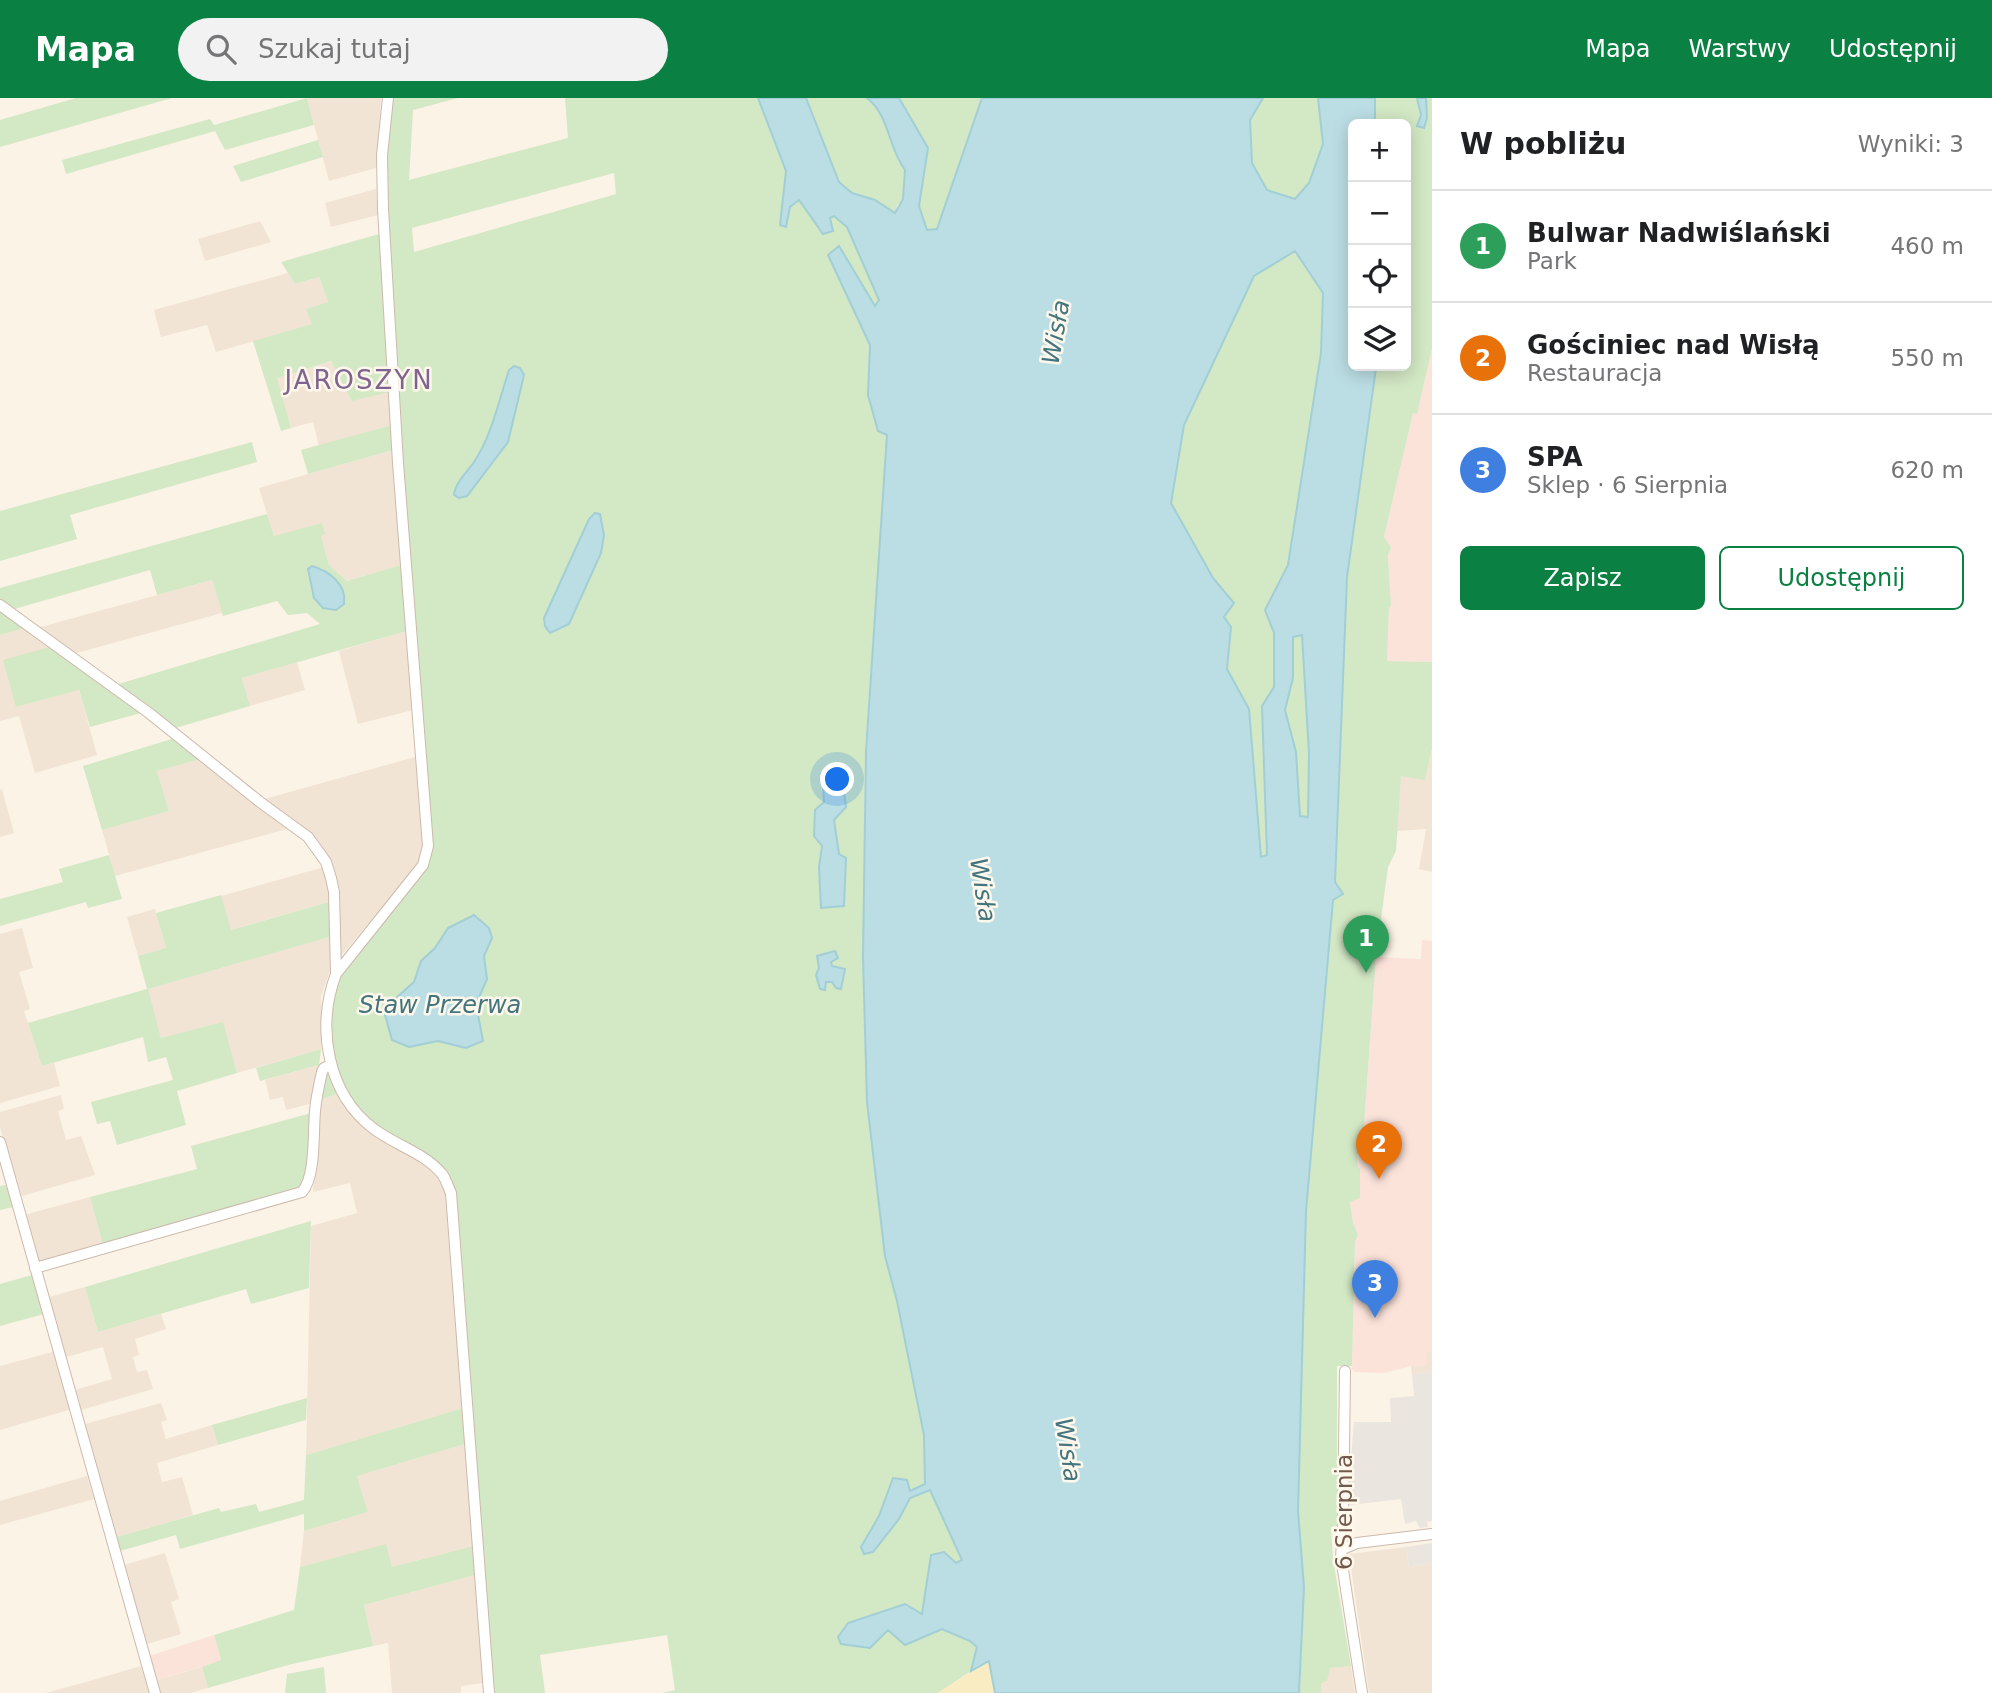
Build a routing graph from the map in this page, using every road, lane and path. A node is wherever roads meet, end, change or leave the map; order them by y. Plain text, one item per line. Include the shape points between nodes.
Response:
1 (388, 98) edge
2 (0, 605) edge
3 (336, 974) junction
4 (331, 1065) junction
5 (0, 1142) edge
6 (35, 1268) junction
7 (1345, 1371) dead end
8 (1432, 1534) edge
9 (1343, 1549) junction
10 (155, 1693) edge
11 (489, 1693) edge
12 (1362, 1693) edge

1 - 3 street via 383,209 428,846 423,865
2 - 3 street via 308,837 326,862 334,892
3 - 4 street via 326,1021
4 - 6 street via 322,1072 310,1176 302,1192
4 - 11 street via 346,1100 360,1118 428,1161 443,1174 451,1193
5 - 6 street
6 - 10 street
7 - 9 street, 6 Sierpnia
8 - 9 street via 1357,1543
9 - 12 street, 6 Sierpnia

